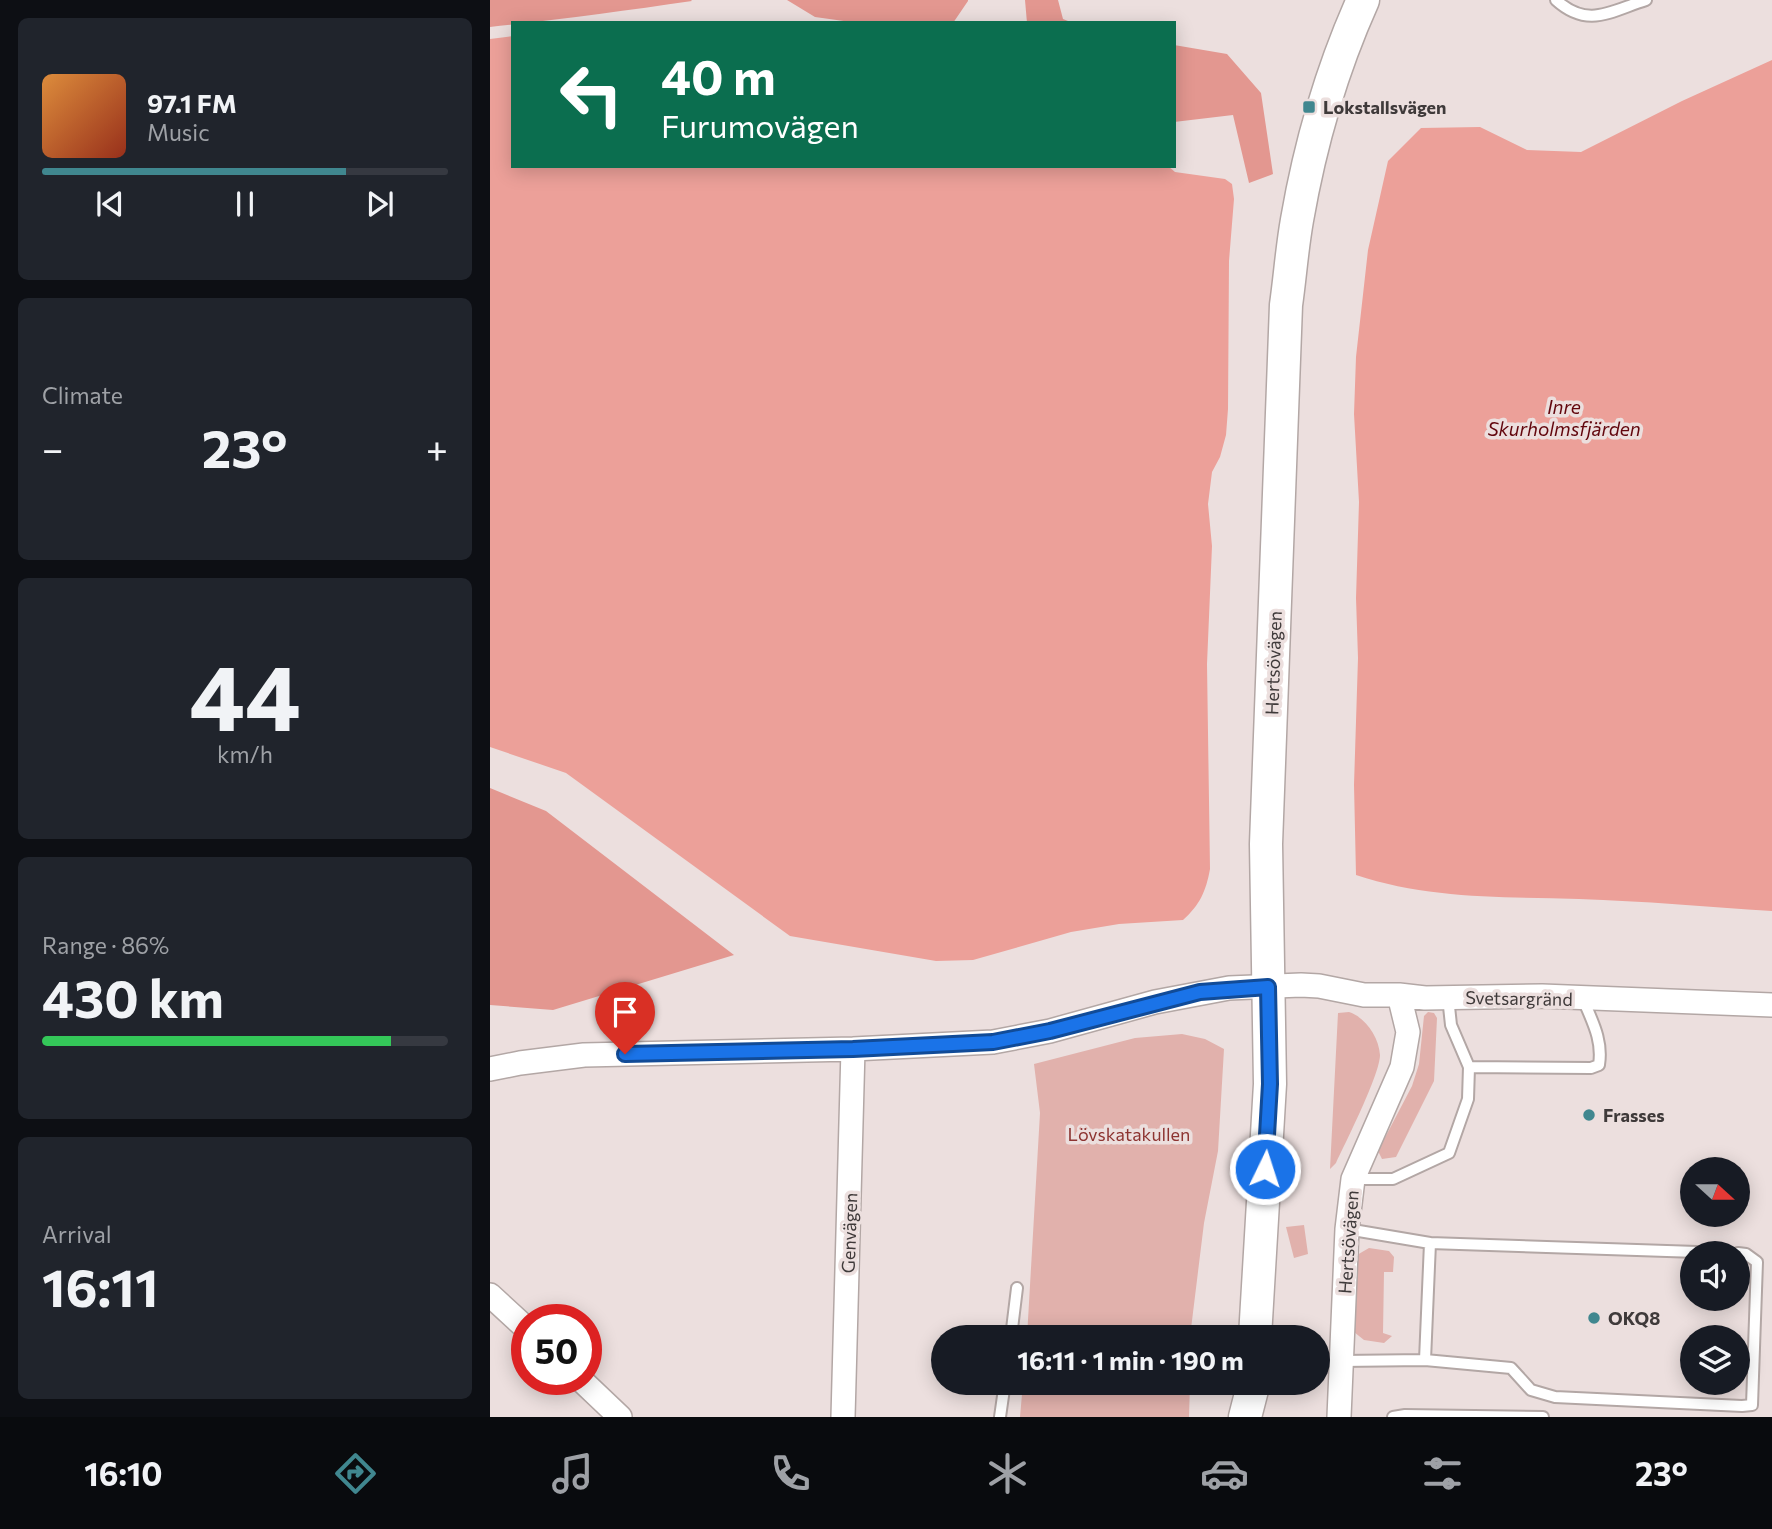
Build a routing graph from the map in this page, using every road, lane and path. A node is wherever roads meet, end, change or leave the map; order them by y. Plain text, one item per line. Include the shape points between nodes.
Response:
1 (1363, 0) edge
2 (1556, 0) edge
3 (1646, 0) edge
4 (1268, 987) junction
5 (1399, 995) junction
6 (1448, 997) junction
7 (1583, 999) junction
8 (1772, 1005) edge
9 (853, 1049) junction
10 (1469, 1067) junction
11 (490, 1069) edge
12 (1353, 1179) junction
13 (1347, 1229) junction
14 (1430, 1244) junction
15 (1680, 1252) edge
16 (1750, 1257) edge
17 (1017, 1288) dead end
18 (490, 1295) edge
19 (511, 1314) edge
20 (1012, 1325) edge
21 (1256, 1325) edge
22 (1425, 1360) junction
23 (1341, 1361) junction
24 (597, 1395) edge
25 (1003, 1395) edge
26 (1251, 1395) edge
27 (1258, 1395) edge
28 (620, 1417) edge
29 (843, 1417) edge
30 (1000, 1417) edge
31 (1245, 1417) edge
32 (1262, 1417) edge
33 (1339, 1417) edge
34 (1393, 1417) edge
35 (1504, 1417) edge
36 (1543, 1417) edge

1 - 4 main road, Hertsövägen via 1318,127 1297,220 1286,305 1266,844
2 - 3 lane via 1592,18
4 - 5 street, Svetsargränd via 1319,986 1364,995
4 - 9 street, Svetsargränd via 1200,992 993,1042
4 - 21 main road, Hertsövägen via 1270,1084
5 - 6 street, Svetsargränd
5 - 12 street, Hertsövägen via 1408,1032 1402,1067
6 - 7 street, Svetsargränd
6 - 10 lane via 1451,1025
7 - 8 street, Svetsargränd
7 - 10 lane via 1597,1032 1599,1065
9 - 11 street, Svetsargränd via 584,1055
9 - 29 street, Genvägen
10 - 12 lane via 1468,1099 1450,1153 1393,1179
12 - 13 street, Hertsövägen
13 - 14 lane
13 - 23 street, Hertsövägen
14 - 15 lane
14 - 22 lane
16 - 22 lane via 1757,1262 1752,1405 1555,1397 1531,1390 1511,1368
17 - 20 lane
18 - 19 street
22 - 23 lane
23 - 33 street, Hertsövägen
24 - 28 street
25 - 30 lane
26 - 31 main road
27 - 32 main road
34 - 35 lane
35 - 36 lane

